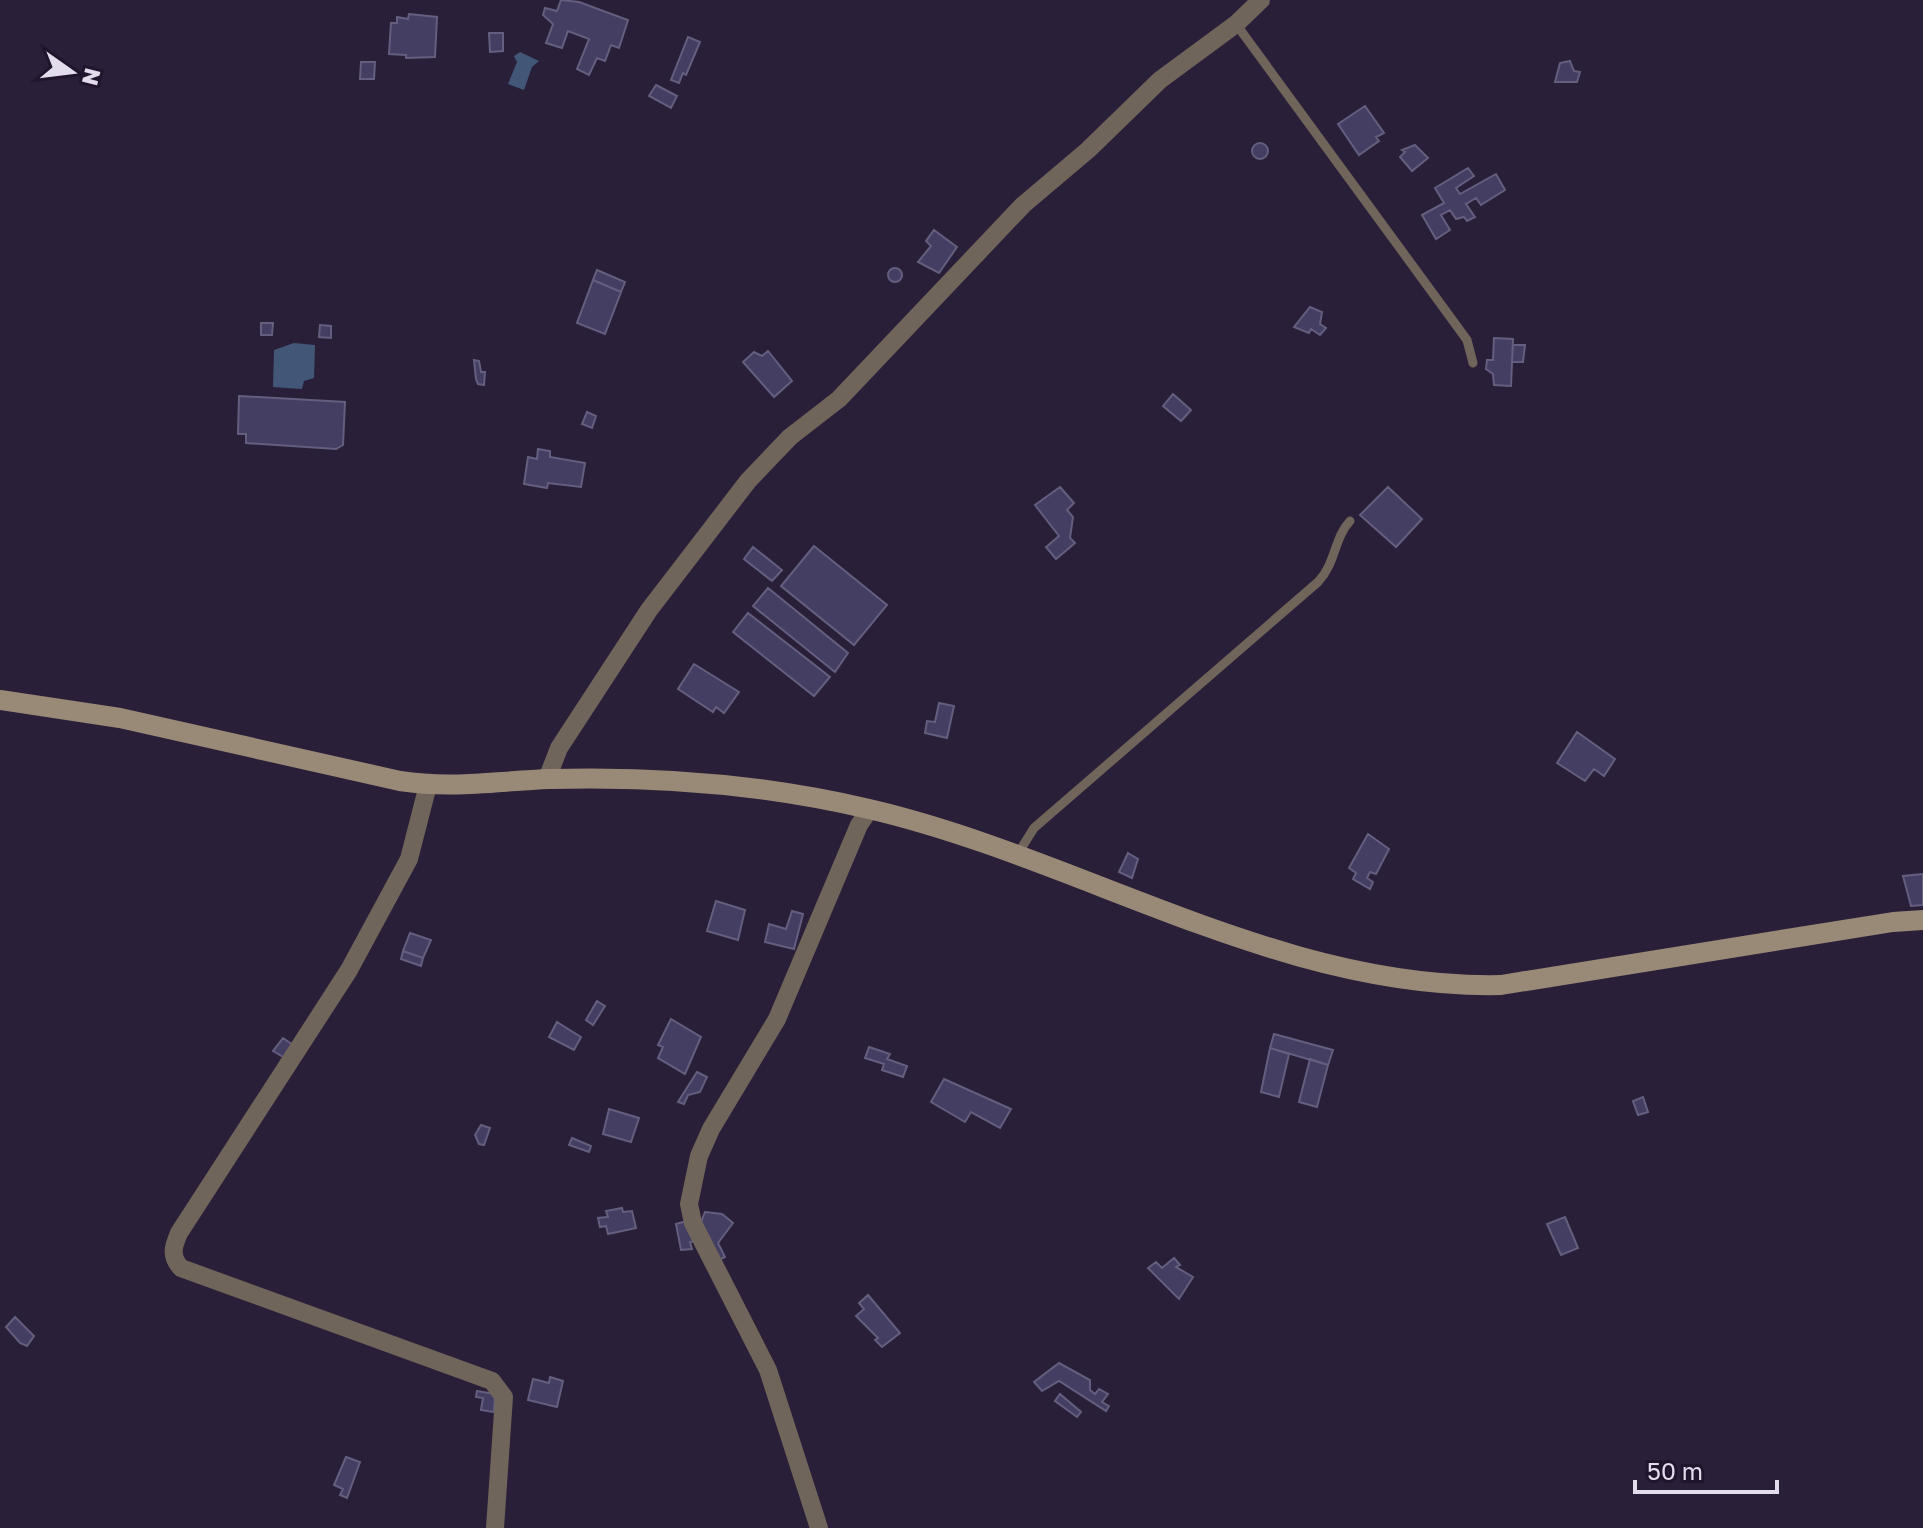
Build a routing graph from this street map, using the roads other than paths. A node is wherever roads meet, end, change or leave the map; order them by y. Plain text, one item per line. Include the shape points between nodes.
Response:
1 (1261, 0) edge
2 (1236, 24) junction
3 (1473, 363) dead end
4 (1350, 521) dead end
5 (0, 700) edge
6 (547, 779) junction
7 (428, 785) junction
8 (870, 809) junction
9 (1017, 855) junction
10 (1923, 920) edge
11 (495, 1528) edge
12 (819, 1528) edge

1 - 2 street
2 - 3 lane via 1467,340
2 - 6 street via 1160,80 1023,205 839,399 790,437 748,481 649,610 559,748
4 - 9 lane via 1342,529 1330,569 1318,582 1034,828
5 - 7 main road via 120,718
6 - 7 main road
6 - 8 main road via 662,778 755,786
7 - 11 street via 409,859 363,945 173,1249 181,1268 407,1348 501,1388
8 - 9 main road
8 - 12 street via 777,1019 711,1129 690,1189 693,1223 768,1370
9 - 10 main road via 1276,948 1403,982 1447,986 1501,985

